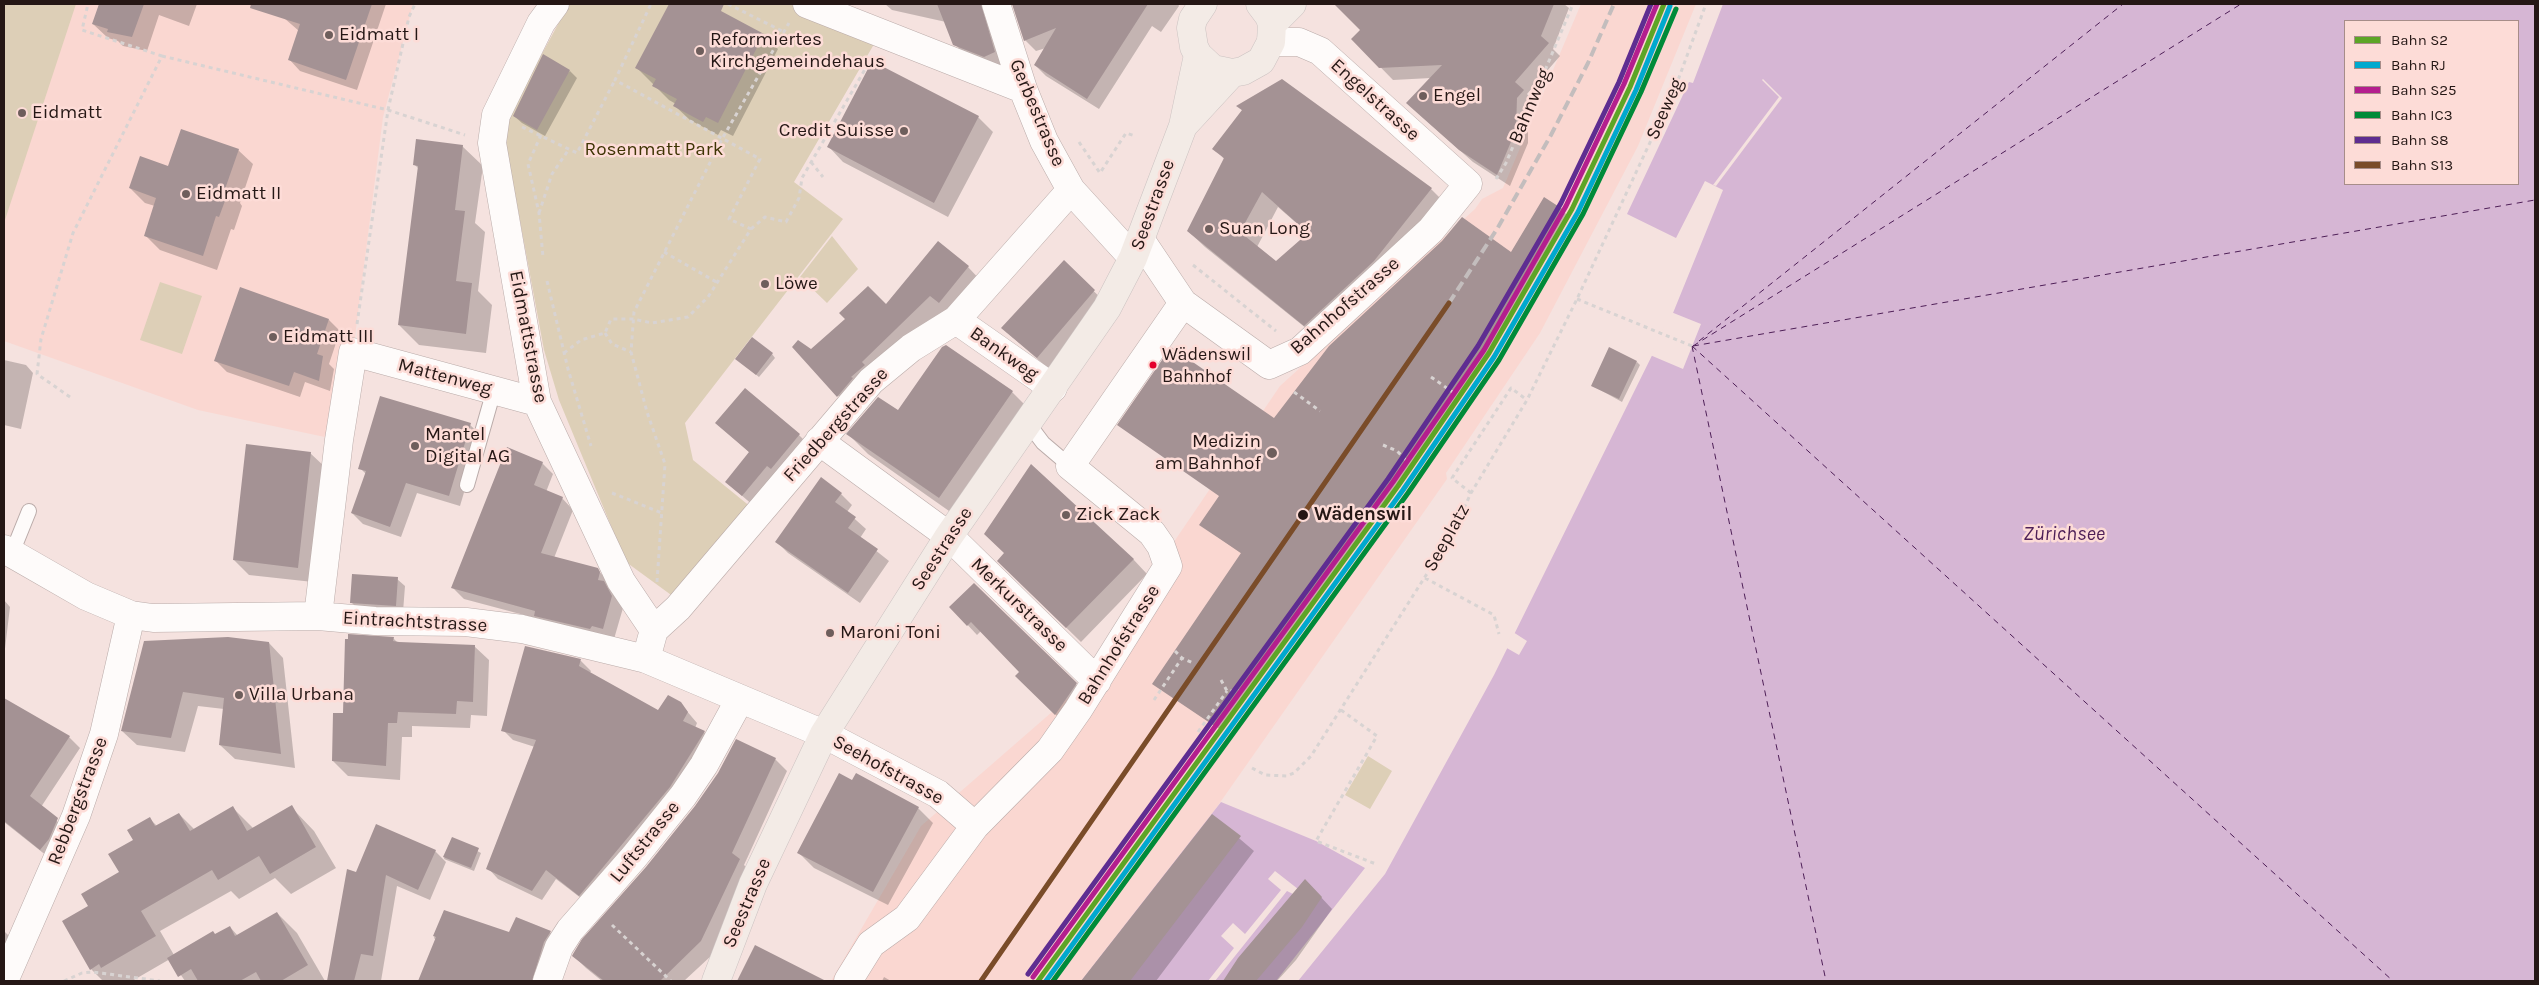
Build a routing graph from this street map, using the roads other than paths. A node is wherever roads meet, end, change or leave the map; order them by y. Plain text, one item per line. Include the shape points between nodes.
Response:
1 (555, 4) edge
2 (996, 4) edge
3 (1203, 4) edge
4 (1292, 4) edge
5 (800, 11) edge
6 (1268, 24) edge
7 (1198, 55) junction
8 (1232, 73) junction
9 (1024, 89) junction
10 (1182, 126) junction
11 (1468, 184) joint
12 (1071, 190) junction
13 (1137, 249) junction
14 (1183, 303) junction
15 (956, 320) junction
16 (1053, 388) junction
17 (494, 390) junction
18 (537, 402) junction
19 (1028, 423) junction
20 (819, 441) junction
21 (1070, 466) junction
22 (468, 485) dead end
23 (29, 512) dead end
24 (949, 536) junction
25 (8, 551) edge
26 (131, 615) junction
27 (318, 616) junction
28 (654, 630) junction
29 (646, 659) junction
30 (1097, 681) junction
31 (740, 699) junction
32 (824, 734) junction
33 (975, 826) junction
34 (4, 981) edge
35 (546, 981) edge
36 (716, 981) edge
37 (848, 981) edge

1 - 18 street, Eidmattstrasse via 540,23 496,115 492,143
2 - 9 street, Gerbestrasse
3 - 7 main road via 1193,18 1191,28
4 - 6 main road
5 - 9 street via 885,34
6 - 8 main road via 1261,61
6 - 11 street, Engelstrasse via 1320,51
7 - 8 main road via 1213,68
7 - 10 main road, Seestrasse
8 - 10 main road, Seestrasse
9 - 12 street, Gerbestrasse via 1044,141
10 - 13 main road, Seestrasse
11 - 14 street, Bahnhofstrasse via 1431,230 1300,351 1269,366
12 - 13 street, Gerbestrasse
12 - 15 street, Friedbergstrasse
13 - 14 street, Bahnhofstrasse
13 - 16 main road, Seestrasse via 1107,308
14 - 21 street
15 - 16 street, Bankweg
15 - 20 street, Friedbergstrasse via 911,348 870,381
16 - 19 main road, Seestrasse
17 - 18 street, Mattenweg
17 - 22 lane
17 - 27 street, Mattenweg via 353,352
18 - 28 street, Eidmattstrasse via 621,581
19 - 21 lane via 1043,443
19 - 24 main road, Seestrasse
20 - 24 street, Merkurstrasse
20 - 28 street, Friedbergstrasse via 678,608
21 - 30 street, Bahnhofstrasse via 1152,533 1168,566
23 - 25 lane
24 - 30 street, Merkurstrasse
24 - 32 main road, Seestrasse
25 - 26 street, Eintrachtstrasse via 86,596
26 - 27 street, Eintrachtstrasse via 152,618
26 - 34 street, Rebbergstrasse via 104,734 76,816
27 - 29 street, Eintrachtstrasse via 375,621 466,622 522,629
28 - 29 street
29 - 31 street, Eintrachtstrasse
30 - 33 street, Bahnhofstrasse via 1050,750
31 - 32 street, Eintrachtstrasse
31 - 35 street, Luftstrasse via 682,796 559,947
32 - 33 street, Seehofstrasse via 938,794
32 - 36 main road, Seestrasse via 753,884
33 - 37 street, Bahnhofstrasse via 907,918 871,944

